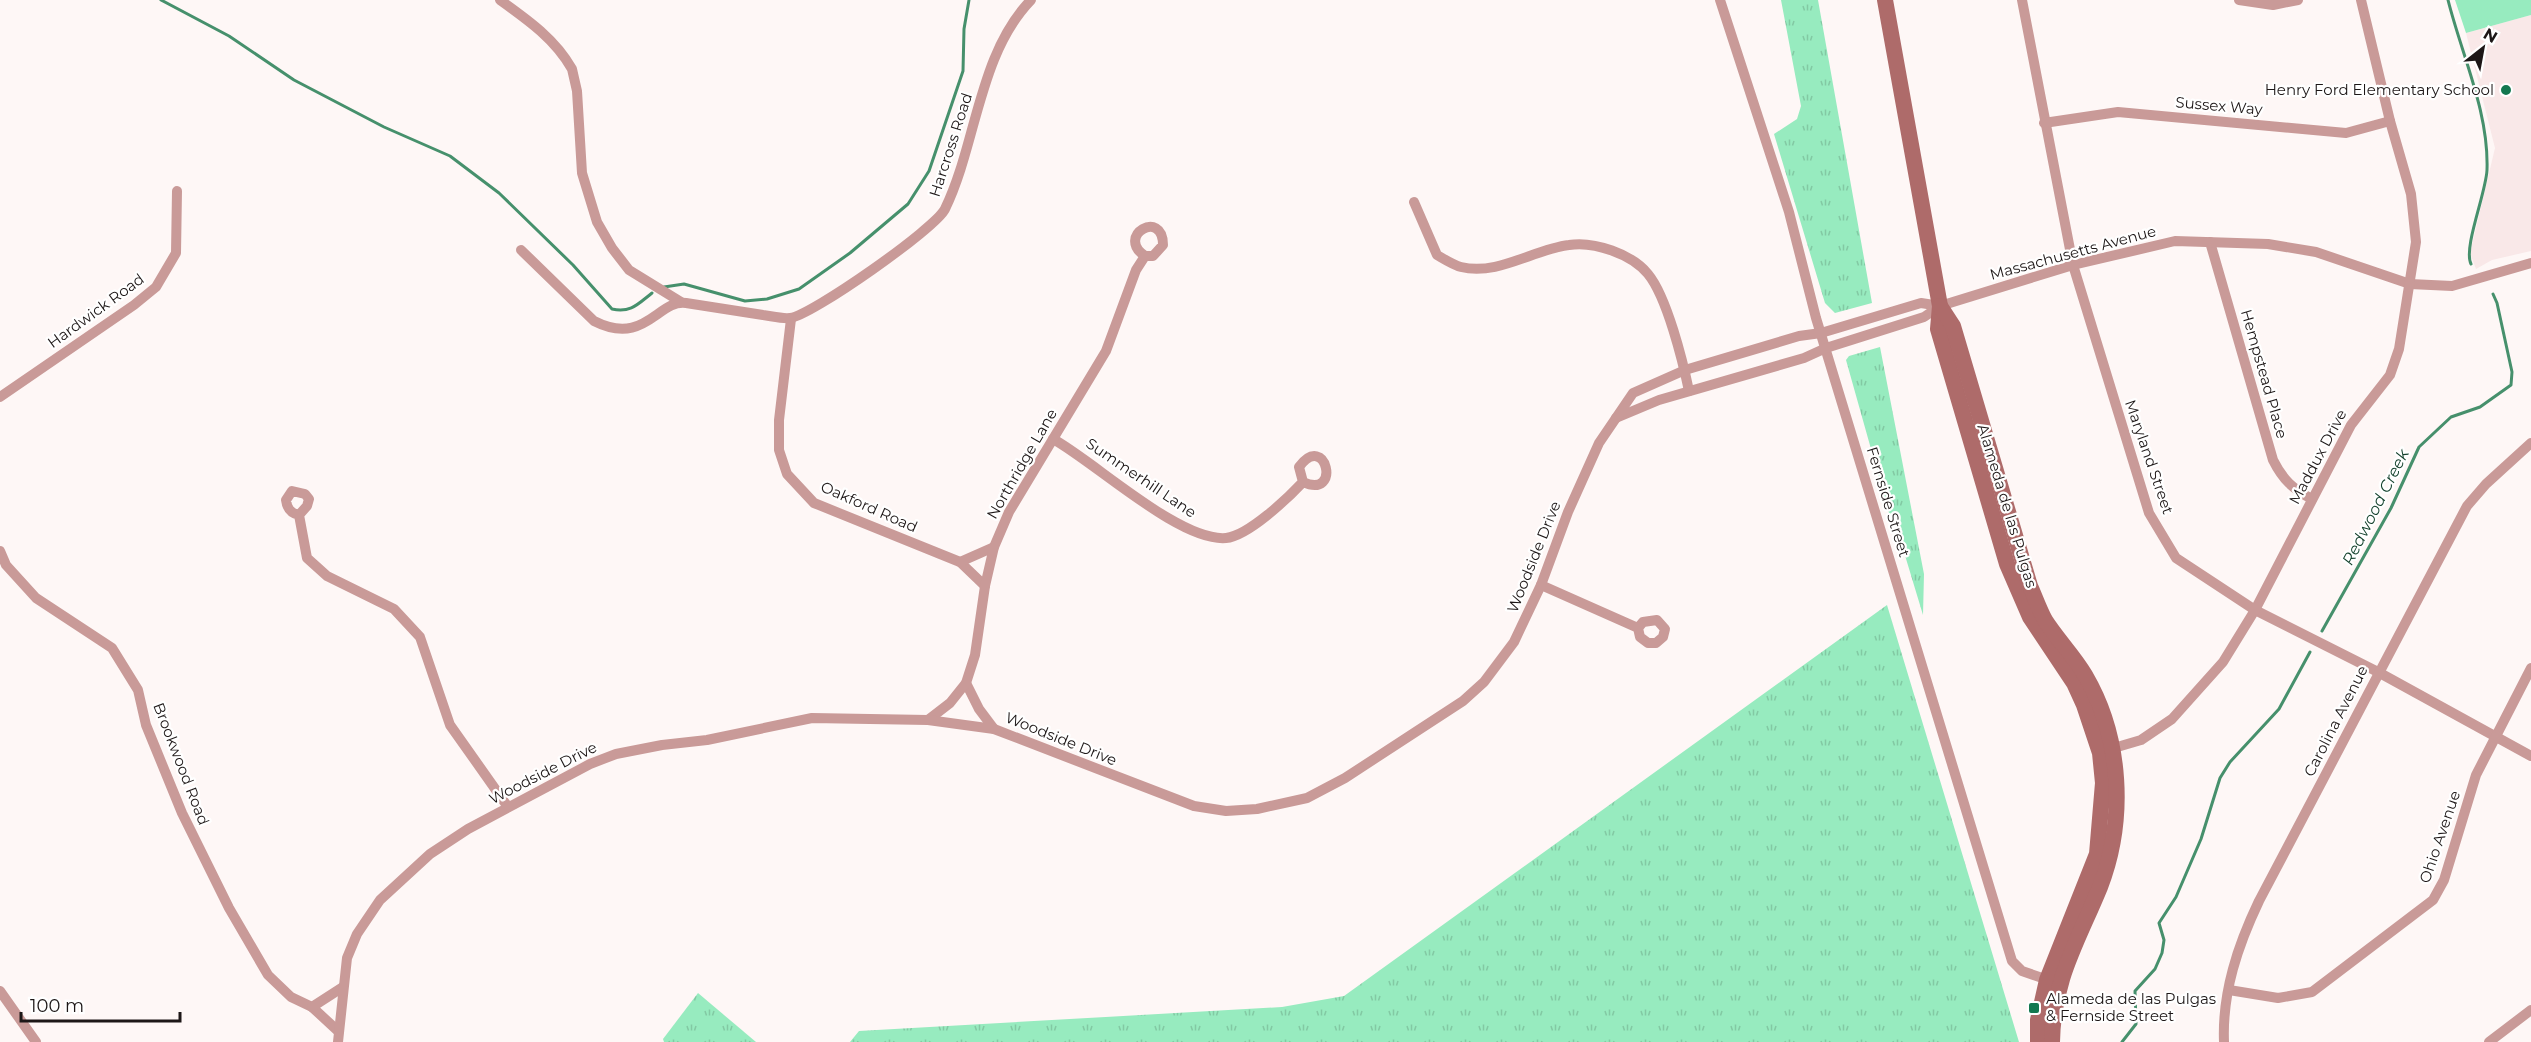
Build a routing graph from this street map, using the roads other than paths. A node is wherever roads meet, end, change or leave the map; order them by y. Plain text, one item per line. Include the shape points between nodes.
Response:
1 (500, 0) edge
2 (1031, 0) edge
3 (1720, 0) edge
4 (1885, 0) edge
5 (2022, 0) edge
6 (2239, 0) edge
7 (2298, 0) edge
8 (2361, 0) edge
9 (2390, 121) junction
10 (2044, 123) junction
11 (177, 191) dead end
12 (1414, 202) dead end
13 (2210, 242) junction
14 (521, 250) dead end
15 (1145, 256) dead end
16 (2531, 263) edge
17 (2073, 265) junction
18 (2409, 284) junction
19 (681, 303) junction
20 (1940, 306) junction
21 (791, 319) junction
22 (1821, 333) junction
23 (1826, 348) junction
24 (1685, 370) junction
25 (1689, 391) junction
26 (0, 398) edge
27 (1614, 418) junction
28 (1053, 439) junction
29 (2531, 443) edge
30 (1303, 482) dead end
31 (2312, 499) junction
32 (299, 514) dead end
33 (994, 547) junction
34 (0, 551) edge
35 (960, 562) junction
36 (1541, 585) junction
37 (985, 586) junction
38 (2255, 610) junction
39 (1638, 628) dead end
40 (2531, 668) edge
41 (2378, 672) junction
42 (966, 683) junction
43 (928, 720) junction
44 (994, 729) junction
45 (2495, 736) junction
46 (2106, 750) junction
47 (2531, 756) edge
48 (508, 807) junction
49 (2052, 982) junction
50 (343, 987) junction
51 (2229, 990) junction
52 (0, 991) edge
53 (312, 1006) junction
54 (2531, 1010) edge
55 (338, 1036) edge
56 (36, 1042) edge
57 (2038, 1042) edge
58 (2052, 1042) edge
59 (2224, 1042) edge
60 (2489, 1042) edge

1 - 19 street via 545,33 572,69 586,191 612,248 629,270
2 - 21 street, Harcross Road via 1018,14 995,58 945,211 875,270
3 - 22 street, Fernside Street via 1789,212
4 - 20 main road, Alameda de las Pulgas
5 - 10 street, Maryland Street
6 - 7 street via 2273,5
8 - 9 street, Maddux Drive
9 - 10 street, Sussex Way via 2346,133 2118,112
9 - 18 street, Maddux Drive via 2411,194 2416,242
10 - 17 street, Maryland Street
11 - 26 street, Hardwick Road via 176,253 156,286
12 - 24 street via 1437,255 1461,267 1496,267 1569,245 1599,245 1620,254 1648,274 1661,299
13 - 17 street, Massachusetts Avenue via 2175,241
13 - 18 street, Massachusetts Avenue via 2268,244 2316,252
13 - 31 street, Hempstead Place via 2273,460 2292,488
14 - 19 street via 594,321 604,326 640,326
15 - 28 street, Northridge Lane via 1136,270 1106,351
16 - 18 street, Massachusetts Avenue via 2452,286
17 - 20 street, Massachusetts Avenue
17 - 38 street, Maryland Street via 2149,513 2176,558
18 - 31 street, Maddux Drive via 2399,349 2390,375 2351,425
19 - 21 street
20 - 22 street, Massachusetts Avenue via 1921,303
20 - 23 street, Massachusetts Avenue via 1924,317
20 - 46 main road, Alameda de las Pulgas via 1938,329 2007,564 2030,617 2074,683
21 - 35 street, Oakford Road via 779,420 780,450 787,474 814,503
22 - 23 street, Fernside Street
22 - 24 street, Woodside Drive via 1798,336
23 - 25 street
23 - 49 street, Fernside Street via 2012,961 2022,972
24 - 25 street
24 - 27 street, Woodside Drive via 1633,393
25 - 27 street
27 - 36 street, Woodside Drive via 1584,474
28 - 30 street, Summerhill Lane via 1180,526 1205,536 1227,538 1251,526 1283,503
28 - 33 street, Northridge Lane via 1009,512
29 - 41 street, Carolina Avenue via 2467,506
31 - 38 street, Maddux Drive
32 - 48 street via 307,558 327,576 394,609 420,637 450,725
33 - 35 street
33 - 37 street, Northridge Lane
34 - 53 street, Brookwood Road via 6,565 36,598 112,648 138,690 146,725 182,813 229,908 268,975 291,997
35 - 37 street, Oakford Road
36 - 39 street
36 - 44 street, Woodside Drive via 1514,642 1484,682 1463,701 1345,778 1307,798 1246,810 1194,806
37 - 42 street, Northridge Lane via 975,655
38 - 41 street, Maryland Street
38 - 46 street, Maddux Drive via 2223,662 2172,719 2142,740
40 - 45 street, Ohio Avenue
41 - 45 street, Maryland Street
41 - 51 street, Carolina Avenue via 2238,945
42 - 43 street, Northridge Lane via 950,703
42 - 44 street
43 - 44 street, Woodside Drive
43 - 48 street, Woodside Drive via 812,718 616,754
45 - 47 street, Maryland Street
45 - 51 street, Ohio Avenue via 2476,775 2444,880 2433,900 2312,992 2278,998
46 - 49 main road, Alameda de las Pulgas via 2117,783 2114,839 2106,870
48 - 50 street, Woodside Drive via 430,854 380,900 357,934 347,958
49 - 57 main road, Alameda de las Pulgas via 2038,1020
49 - 58 main road, Alameda de las Pulgas
50 - 53 street
50 - 55 street, Woodside Drive
51 - 59 street, Carolina Avenue
52 - 56 street
53 - 55 street, Brookwood Road
54 - 60 street

